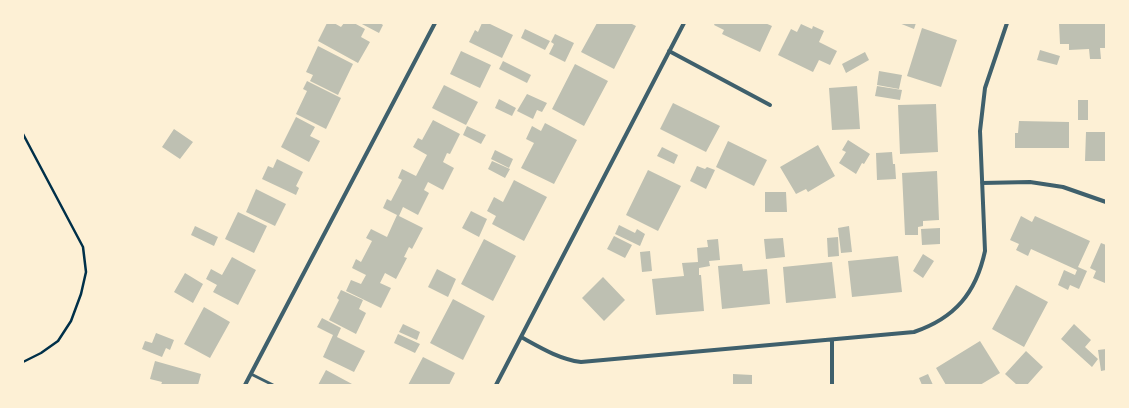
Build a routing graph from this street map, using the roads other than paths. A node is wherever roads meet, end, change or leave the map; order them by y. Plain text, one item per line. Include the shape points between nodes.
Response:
1 (435, 23) edge
2 (684, 23) edge
3 (1007, 23) edge
4 (669, 51) junction
5 (770, 106) dead end
6 (982, 183) junction
7 (1106, 202) edge
8 (521, 338) junction
9 (832, 340) junction
10 (251, 374) junction
11 (245, 385) edge
12 (273, 385) edge
13 (496, 385) edge
14 (832, 385) edge

1 - 10 street
2 - 4 street
3 - 6 street via 985,88 980,131
4 - 5 street
4 - 8 street
6 - 7 street via 1030,182 1050,185
6 - 9 street via 985,250 982,267 976,282 956,308 929,327 914,332
8 - 9 street via 555,356 581,362
8 - 13 street
9 - 14 street
10 - 11 street
10 - 12 lane

